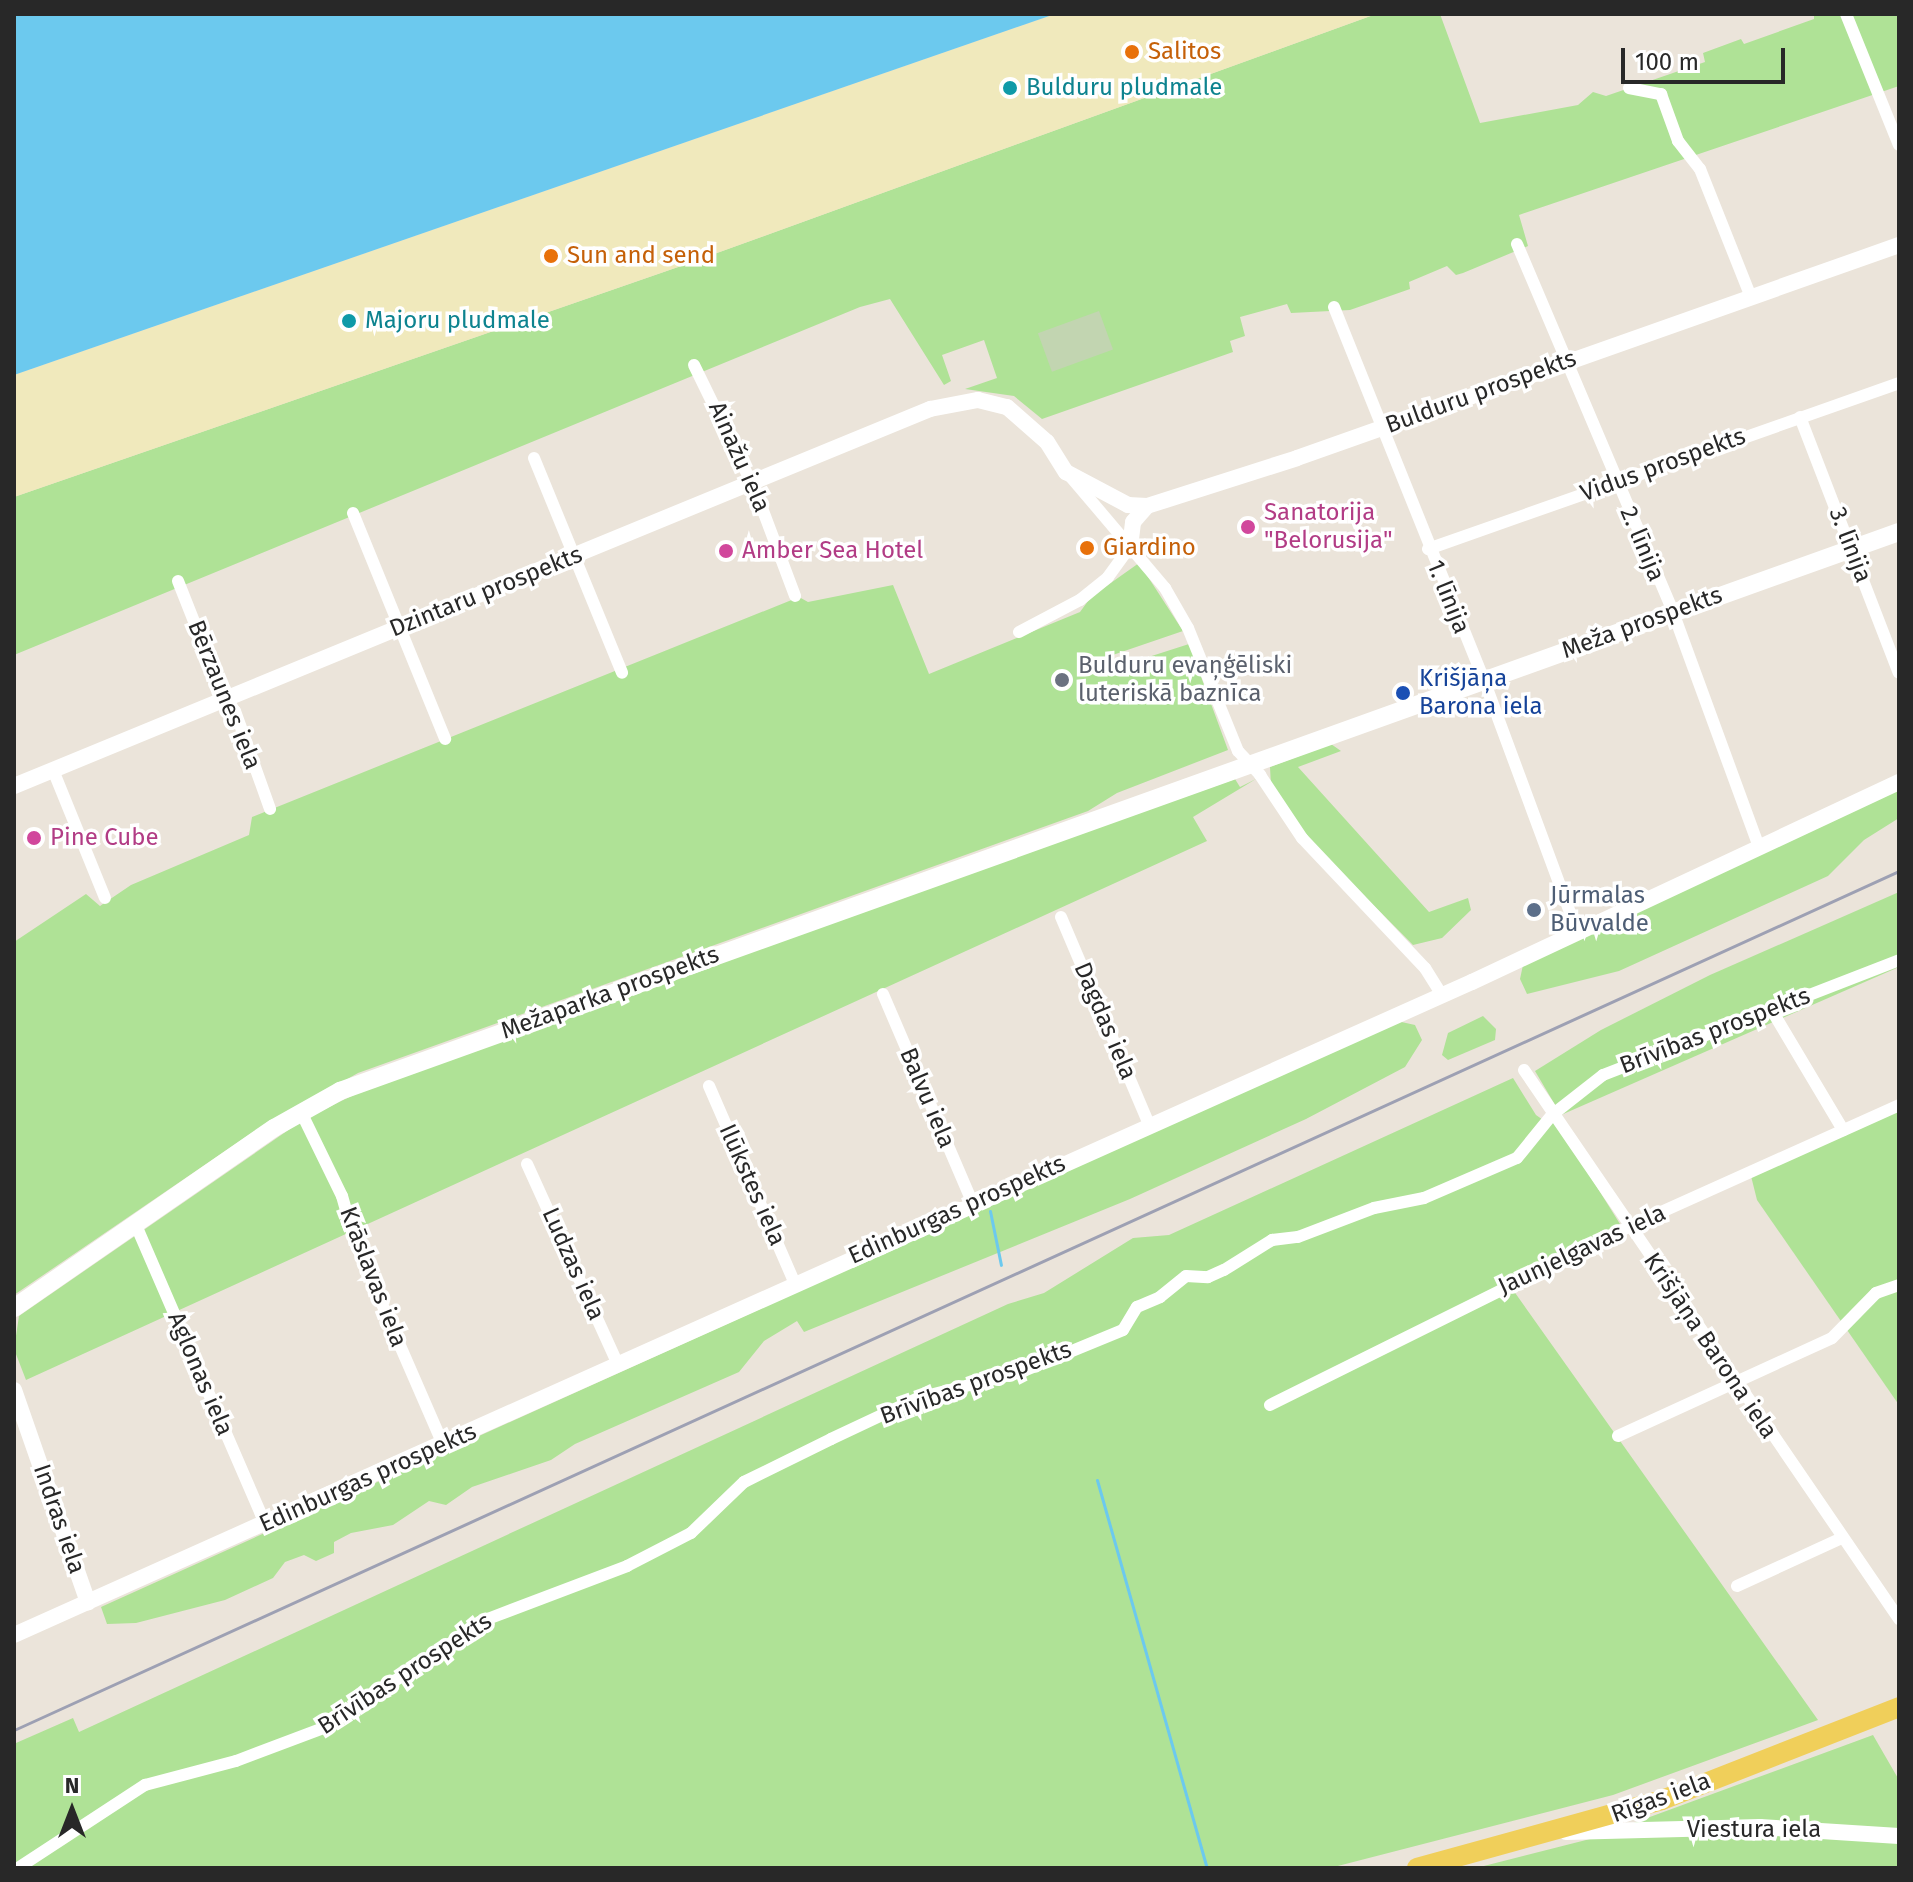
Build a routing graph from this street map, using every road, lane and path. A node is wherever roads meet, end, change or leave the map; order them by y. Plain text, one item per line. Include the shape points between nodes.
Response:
1 (1846, 14) edge
2 (1629, 88) dead end
3 (1899, 145) edge
4 (1517, 244) dead end
5 (1899, 245) edge
6 (1751, 297) junction
7 (1334, 307) dead end
8 (1566, 362) junction
9 (694, 365) dead end
10 (1899, 383) edge
11 (1800, 417) junction
12 (1379, 429) junction
13 (534, 458) dead end
14 (1066, 472) junction
15 (750, 482) junction
16 (1616, 482) junction
17 (1147, 506) junction
18 (353, 513) dead end
19 (1899, 532) edge
20 (1130, 547) junction
21 (1852, 548) junction
22 (1428, 549) junction
23 (575, 556) junction
24 (178, 581) dead end
25 (795, 596) dead end
26 (1673, 612) junction
27 (401, 627) junction
28 (1019, 632) dead end
29 (622, 673) dead end
30 (1899, 673) edge
31 (1484, 680) junction
32 (225, 700) junction
33 (445, 739) dead end
34 (1250, 764) junction
35 (53, 770) junction
36 (1899, 782) edge
37 (14, 786) edge
38 (270, 809) dead end
39 (1759, 847) junction
40 (105, 898) dead end
41 (1061, 917) dead end
42 (1577, 932) junction
43 (1899, 960) edge
44 (883, 994) dead end
45 (1442, 995) junction
46 (1771, 1009) junction
47 (1524, 1070) dead end
48 (709, 1086) dead end
49 (1899, 1105) edge
50 (301, 1112) junction
51 (1552, 1115) junction
52 (1149, 1124) junction
53 (1843, 1130) junction
54 (527, 1164) dead end
55 (972, 1202) junction
56 (135, 1223) junction
57 (1628, 1227) junction
58 (795, 1284) junction
59 (1899, 1285) edge
60 (14, 1308) edge
61 (618, 1365) junction
62 (1735, 1383) junction
63 (14, 1390) edge
64 (1270, 1405) dead end
65 (1618, 1436) dead end
66 (443, 1444) junction
67 (266, 1525) junction
68 (1842, 1538) junction
69 (1737, 1586) dead end
70 (88, 1602) junction
71 (1899, 1619) edge
72 (14, 1635) edge
73 (1899, 1707) edge
74 (1561, 1832) junction
75 (1899, 1836) edge
76 (18, 1868) edge
77 (1417, 1868) edge

1 - 3 street
2 - 6 street via 1661,94 1678,141 1700,169
4 - 8 street, 2. līnija
5 - 6 street, Bulduru prospekts
6 - 8 street, Bulduru prospekts
7 - 12 street, 1. līnija
8 - 12 street, Bulduru prospekts
8 - 16 street, 2. līnija
9 - 15 street, Ainažu iela via 705,378
10 - 11 street, Vidus prospekts
11 - 16 street, Vidus prospekts
11 - 21 street, 3. līnija
12 - 17 street, Bulduru prospekts
12 - 22 street, 1. līnija
13 - 23 street
14 - 15 street, Dzintaru prospekts via 1047,442 1007,407 958,401
14 - 17 street via 1128,505
14 - 20 street
15 - 23 street, Dzintaru prospekts
15 - 25 street, Ainažu iela
16 - 22 street, Vidus prospekts
16 - 26 street, 2. līnija
17 - 20 street via 1133,522
18 - 27 street
19 - 21 main road, Meža prospekts
20 - 28 street via 1108,577 1080,600
20 - 34 street via 1165,588 1188,628 1238,751
21 - 26 main road, Meža prospekts
21 - 30 street, 3. līnija
22 - 31 street, 1. līnija
23 - 27 street, Dzintaru prospekts
23 - 29 street
24 - 32 street, Bērzaunes iela
26 - 31 main road, Meža prospekts
26 - 39 street, 2. līnija
27 - 32 street, Dzintaru prospekts
27 - 33 street
31 - 34 main road, Meža prospekts
31 - 42 street, 1. līnija
32 - 35 street, Dzintaru prospekts
32 - 38 street, Bērzaunes iela via 235,711
34 - 45 street via 1302,838 1427,970
34 - 50 main road, Mežaparka prospekts via 397,1070
35 - 37 street, Dzintaru prospekts
35 - 40 street
36 - 39 street, Edinburgas prospekts
39 - 42 street, Edinburgas prospekts
41 - 52 street, Dagdas iela
42 - 45 street, Edinburgas prospekts
43 - 46 street, Brīvības prospekts
44 - 55 street, Balvu iela
45 - 52 street, Edinburgas prospekts
46 - 51 street, Brīvības prospekts via 1603,1075
46 - 53 street
47 - 51 street, Krišjāņa Barona iela
48 - 58 street, Ilūkstes iela
49 - 53 street, Jaunjelgavas iela
50 - 56 main road, Mežaparka prospekts
50 - 66 street, Krāslavas iela via 342,1196 380,1303
51 - 57 street, Krišjāņa Barona iela
51 - 76 street, Brīvības prospekts via 1517,1158 1424,1198 1374,1208 1298,1237 1272,1240 1208,1277 1186,1276 1137,1307 1123,1330 1021,1372 918,1398 831,1439 744,1482 691,1533 627,1566 485,1620 326,1727 236,1761 145,1785
52 - 55 street, Edinburgas prospekts
53 - 57 street, Jaunjelgavas iela
54 - 61 street, Ludzas iela
55 - 58 street, Edinburgas prospekts
56 - 60 main road, Mežaparka prospekts
56 - 67 street, Aglonas iela
57 - 62 street, Krišjāņa Barona iela
57 - 64 street, Jaunjelgavas iela
58 - 61 street, Edinburgas prospekts
59 - 62 street via 1876,1293 1832,1338
61 - 66 street, Edinburgas prospekts
62 - 65 street
62 - 68 street, Krišjāņa Barona iela
63 - 70 street, Indras iela
66 - 67 street, Edinburgas prospekts
67 - 70 street, Edinburgas prospekts
68 - 69 street
68 - 71 street, Krišjāņa Barona iela
70 - 72 street, Edinburgas prospekts
73 - 74 main road, Rīgas iela via 1662,1800
74 - 75 street, Viestura iela via 1810,1827
74 - 77 main road, Rīgas iela

